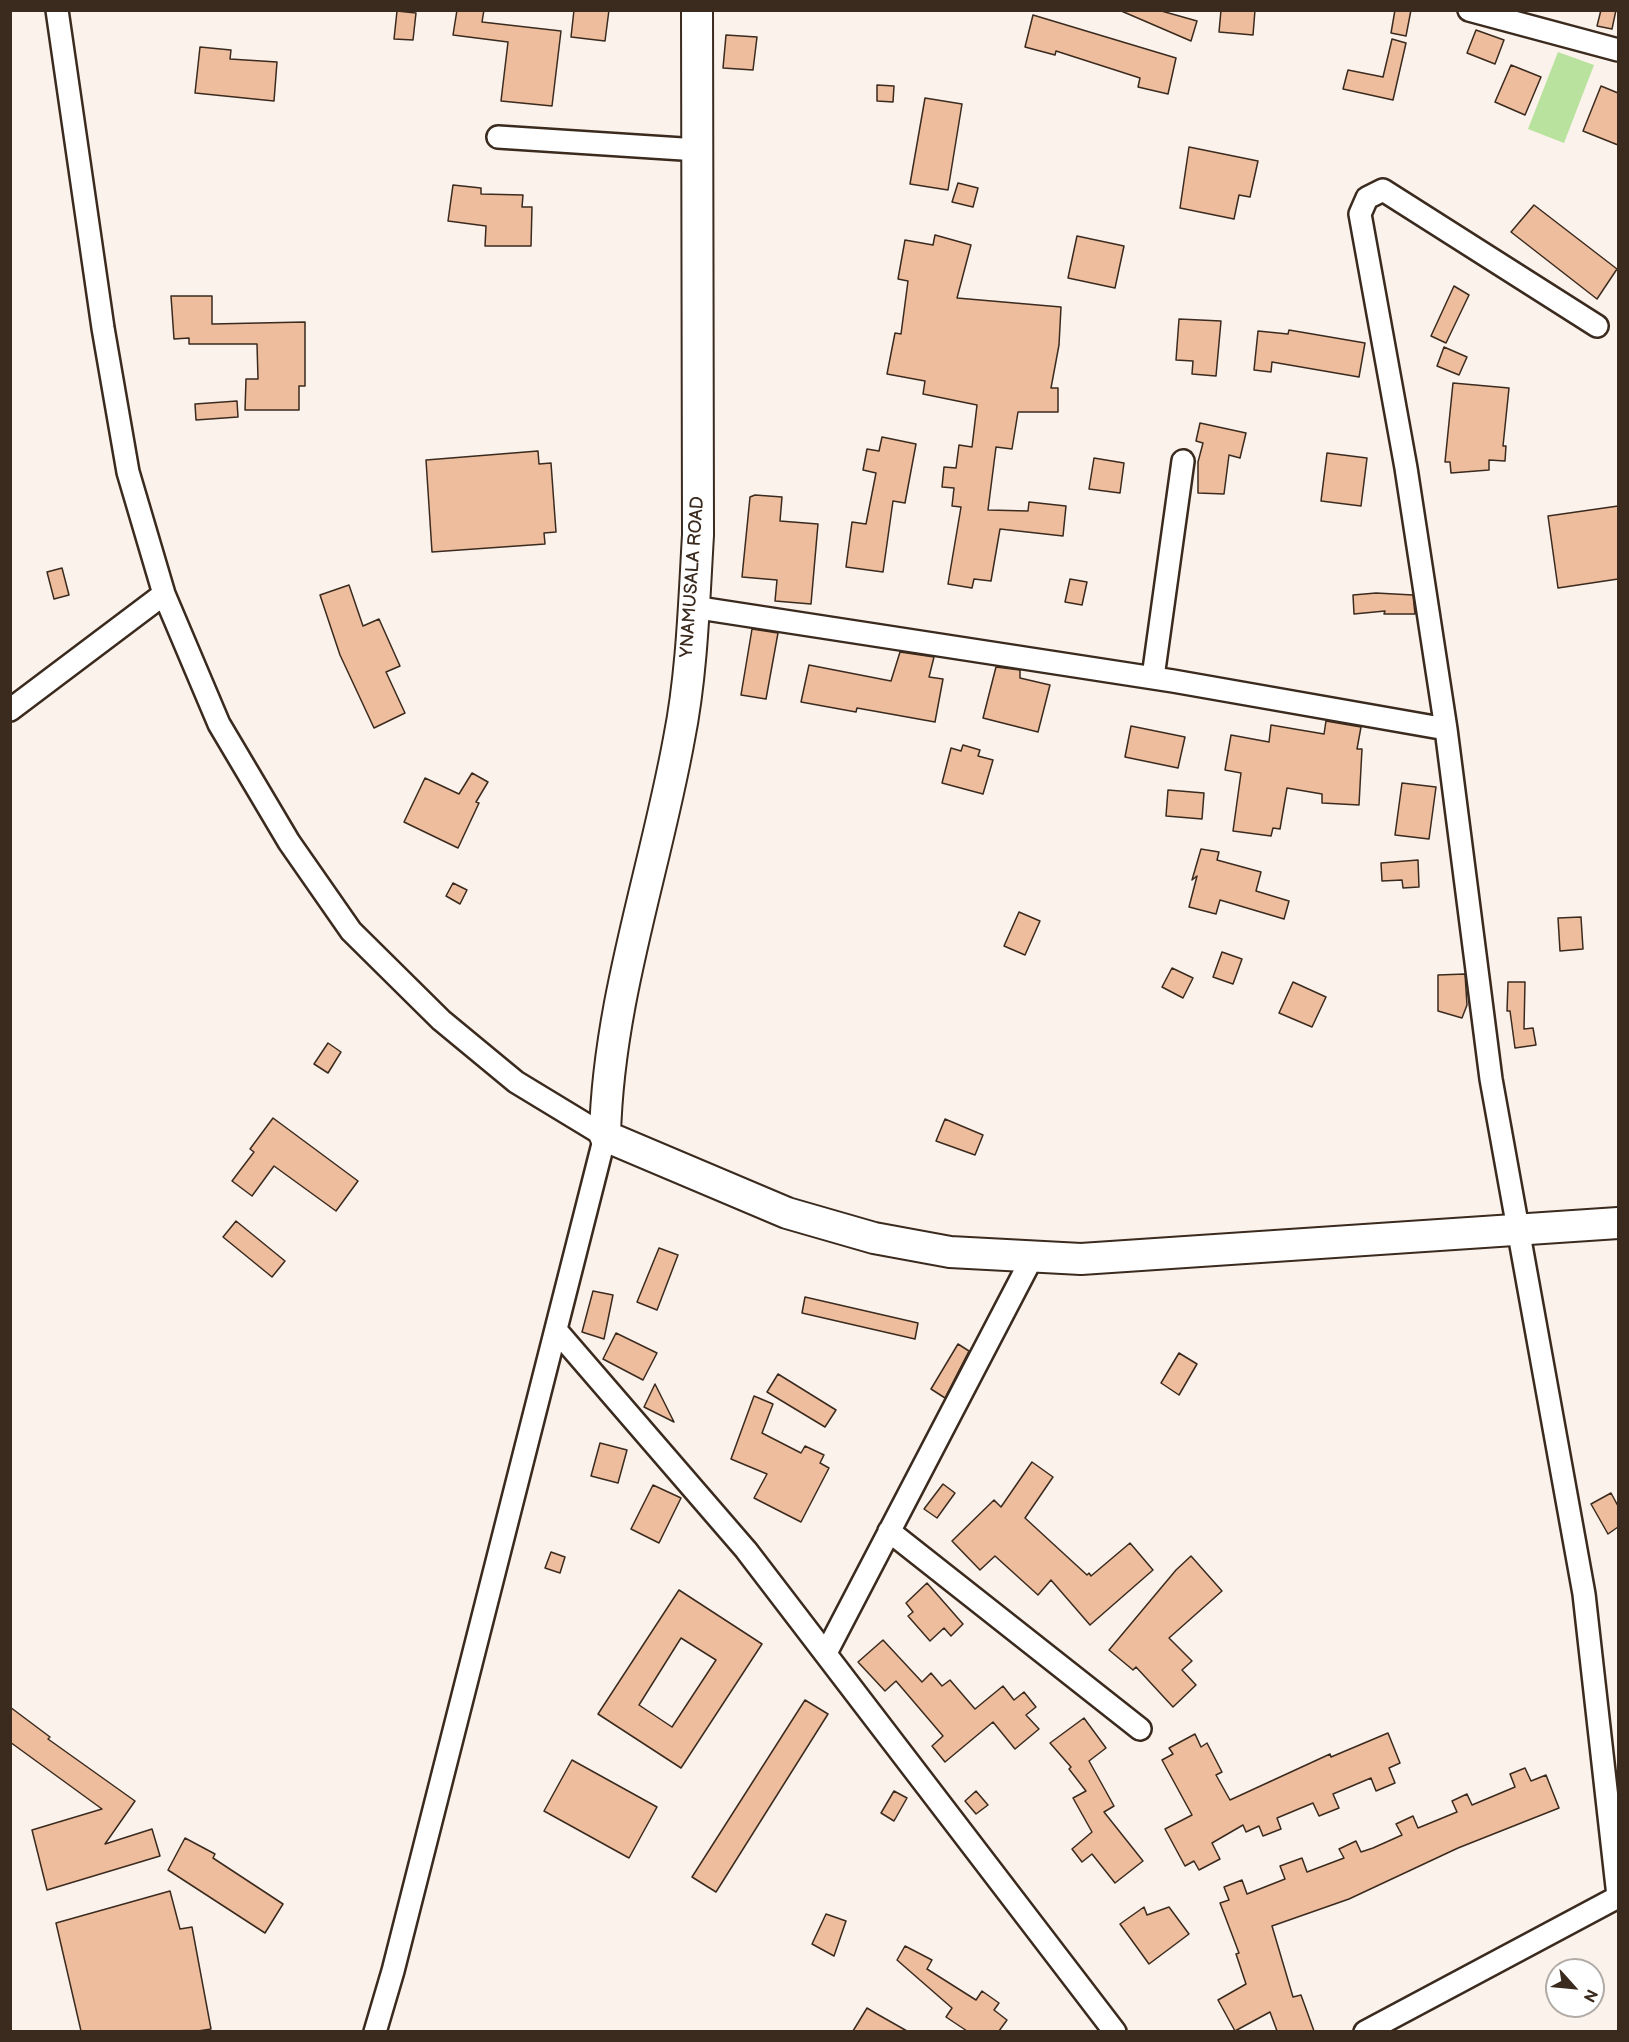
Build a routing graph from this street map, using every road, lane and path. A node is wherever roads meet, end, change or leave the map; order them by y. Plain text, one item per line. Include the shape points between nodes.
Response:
1 (57, 10) edge
2 (698, 10) edge
3 (1469, 10) edge
4 (1618, 50) edge
5 (498, 137) dead end
6 (698, 150) junction
7 (1597, 326) dead end
8 (1184, 461) dead end
9 (164, 594) junction
10 (693, 607) junction
11 (1154, 677) junction
12 (10, 711) edge
13 (1446, 729) junction
14 (605, 1136) junction
15 (1618, 1223) edge
16 (1518, 1230) junction
17 (1033, 1256) junction
18 (556, 1330) junction
19 (889, 1531) junction
20 (826, 1653) junction
21 (1140, 1729) dead end
22 (1618, 1896) edge
23 (375, 2031) edge
24 (1115, 2031) edge
25 (1365, 2031) edge

1 - 9 street via 102,328 128,472
2 - 6 main road, YNAMUSALA ROAD
3 - 4 street
5 - 6 street
6 - 10 main road, YNAMUSALA ROAD via 698,536
7 - 13 street via 1383,190 1367,198 1360,214 1406,468
8 - 11 street
9 - 12 street
9 - 14 street via 219,724 289,842 351,931 441,1020 516,1082
10 - 11 street
10 - 14 main road, YNAMUSALA ROAD via 680,738 611,1048
11 - 13 street
13 - 16 street via 1491,1079
14 - 17 main road via 787,1214 863,1235 950,1252
14 - 18 street
15 - 16 main road
16 - 17 main road via 1081,1259
16 - 22 street via 1584,1594
17 - 19 street
18 - 20 street via 746,1550
18 - 23 street
19 - 20 street
19 - 21 street
20 - 24 street
22 - 25 street

